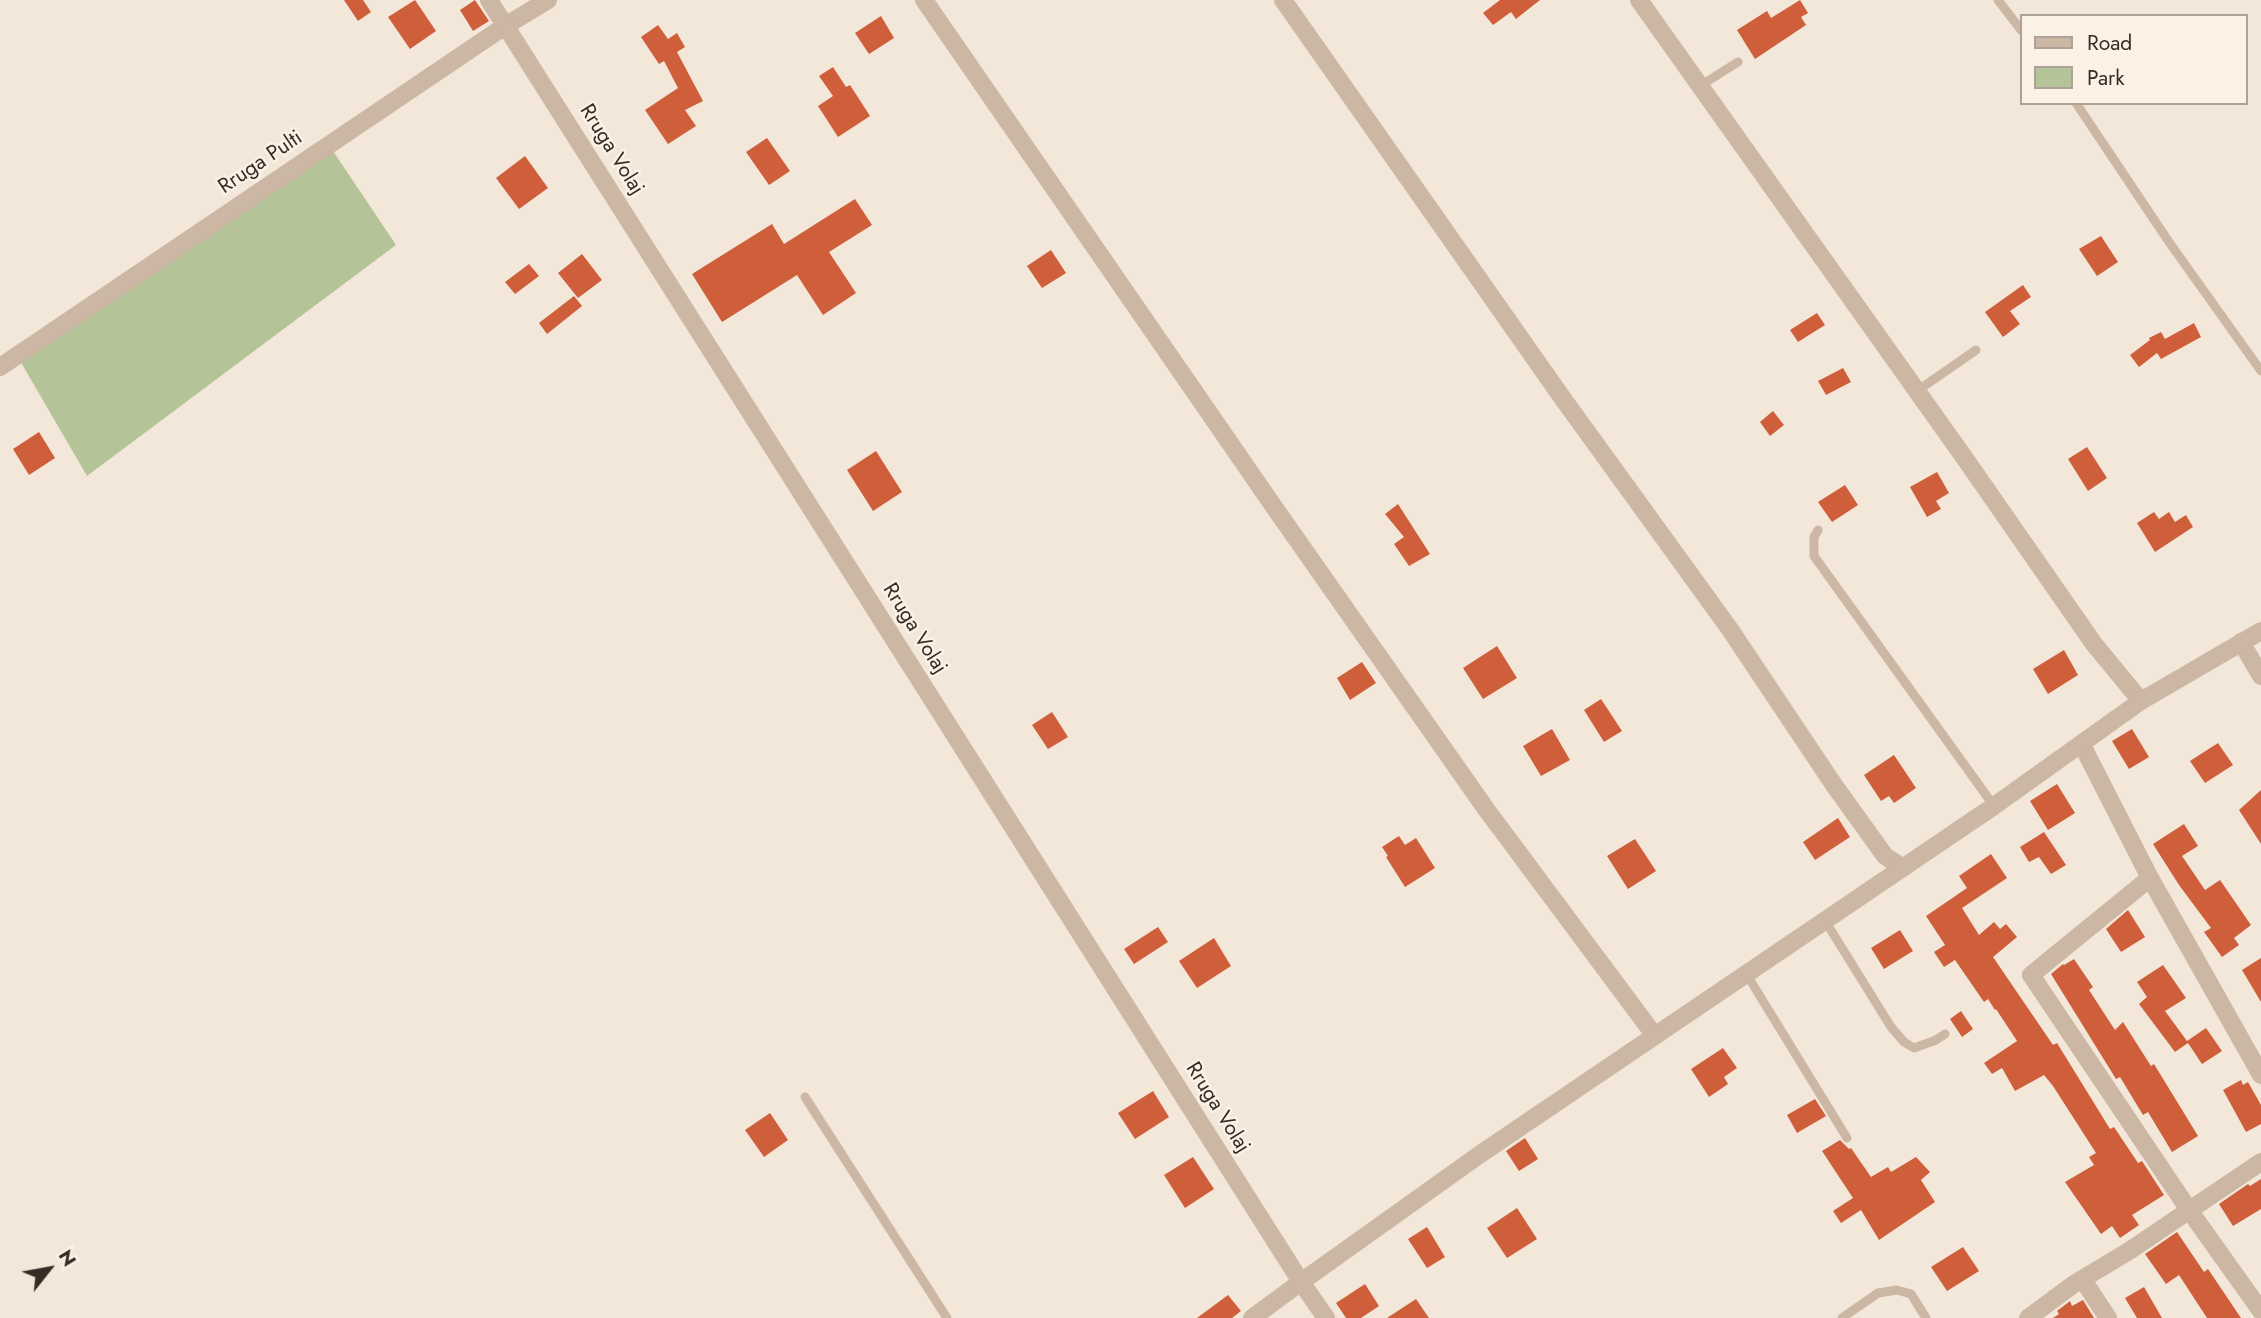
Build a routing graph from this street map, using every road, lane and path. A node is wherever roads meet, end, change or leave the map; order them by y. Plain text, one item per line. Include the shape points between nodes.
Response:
1 (489, 0) edge
2 (548, 0) edge
3 (924, 0) edge
4 (1283, 0) edge
5 (1640, 0) edge
6 (1998, 0) edge
7 (505, 26) junction
8 (2020, 29) edge
9 (1738, 62) dead end
10 (1700, 86) junction
11 (2077, 105) edge
12 (1976, 350) dead end
13 (0, 367) edge
14 (2261, 371) edge
15 (1917, 391) junction
16 (1818, 530) dead end
17 (2261, 631) edge
18 (2241, 642) junction
19 (2261, 676) edge
20 (2141, 701) junction
21 (2082, 745) junction
22 (1994, 806) junction
23 (1902, 867) junction
24 (2150, 878) junction
25 (1825, 919) junction
26 (1747, 975) junction
27 (1945, 1034) dead end
28 (1655, 1036) junction
29 (2261, 1075) edge
30 (805, 1097) dead end
31 (1847, 1138) dead end
32 (2261, 1162) edge
33 (2189, 1210) junction
34 (2083, 1280) junction
35 (1301, 1282) junction
36 (2261, 1311) edge
37 (947, 1318) edge
38 (1252, 1318) edge
39 (1326, 1318) edge
40 (1842, 1318) edge
41 (1926, 1318) edge
42 (2028, 1318) edge
43 (2108, 1318) edge

1 - 7 street, Rruga Volaj
2 - 7 street, Rruga Pulti
3 - 28 street via 1478,798
4 - 23 street via 1729,628 1885,856
5 - 10 street
6 - 8 lane
7 - 13 street, Rruga Pulti
7 - 35 street, Rruga Volaj
9 - 10 lane
10 - 15 street
11 - 14 lane
12 - 15 lane
15 - 20 street via 2094,645
16 - 22 lane via 1814,556
17 - 18 street
18 - 19 street
18 - 20 street
20 - 21 street
21 - 22 street
21 - 24 street
22 - 23 street
23 - 25 street
24 - 29 street
24 - 33 street via 2031,975
25 - 26 street
25 - 27 lane via 1904,1042 1914,1048
26 - 28 street
26 - 31 lane
28 - 35 street
30 - 37 lane
32 - 33 street
33 - 34 street
33 - 36 street
34 - 42 street
34 - 43 street
35 - 38 street
35 - 39 street, Rruga Volaj
40 - 41 lane via 1878,1293 1897,1290 1911,1294

